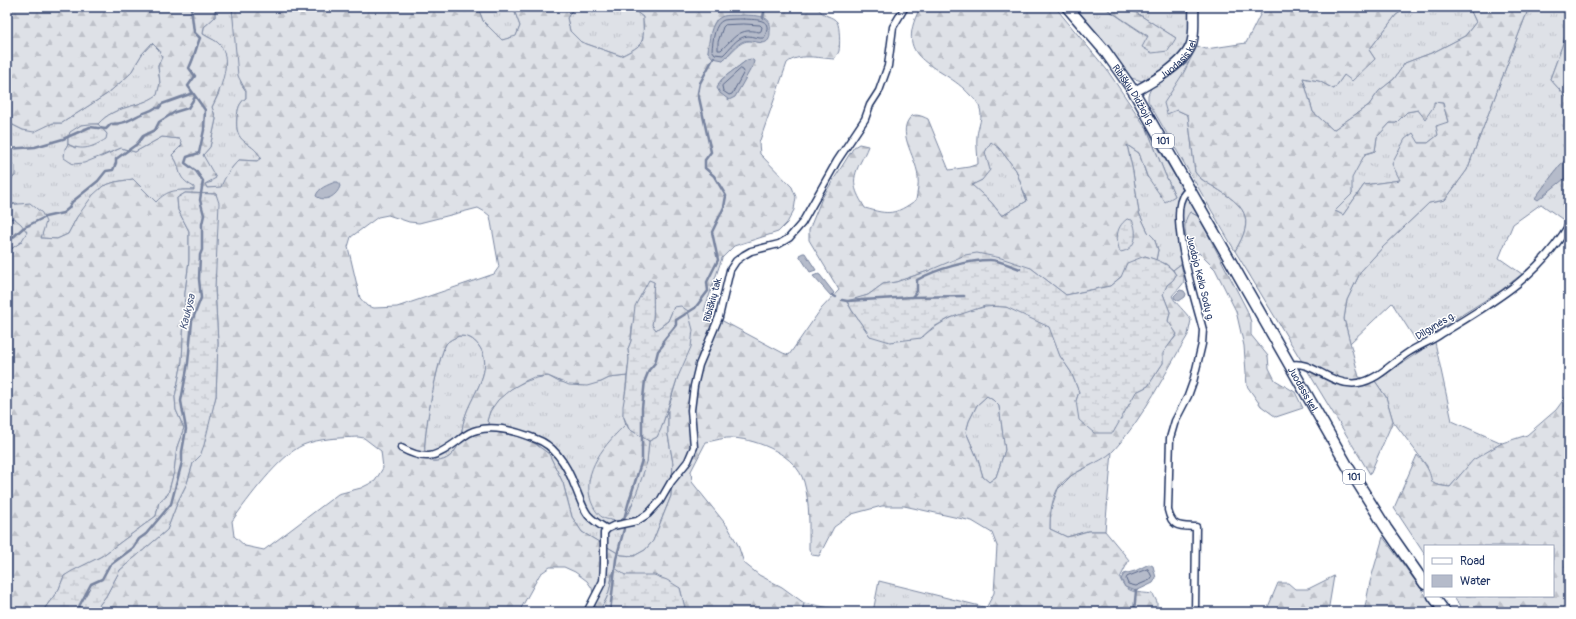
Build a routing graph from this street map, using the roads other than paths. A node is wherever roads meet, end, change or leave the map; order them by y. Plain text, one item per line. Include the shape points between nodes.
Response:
1 (905, 7) edge
2 (1067, 7) edge
3 (1194, 7) edge
4 (1134, 92) junction
5 (1191, 190) junction
6 (1569, 225) edge
7 (1290, 365) junction
8 (402, 448) dead end
9 (607, 529) junction
10 (1424, 583) edge
11 (1434, 597) edge
12 (587, 612) edge
13 (1196, 612) edge
14 (1445, 612) edge

1 - 9 street, Ribiškių tak. via 893,27 888,66 879,91 865,119 837,161 802,223 789,238 779,244 751,251 736,261 730,270 719,317 699,365 691,410 694,447 688,461 648,514 637,521
2 - 4 main road, Ribiškių Didžioji g. / 101 via 1105,51
3 - 4 street, Juodasis kel. via 1192,42 1185,56
4 - 5 main road, Ribiškių Didžioji g. / 101
5 - 7 main road, Juodasis kel. / 101
5 - 13 street, Juodojo Kelio Sodų g. via 1185,193 1181,202 1180,238 1204,330 1193,382 1170,438 1168,510 1175,524 1196,527
6 - 7 street, Dilgynės g. via 1549,254 1510,291 1410,352 1375,377 1356,383 1344,382 1331,379 1304,364
7 - 10 main road, Juodasis kel. / 101 via 1352,474
8 - 9 street via 427,457 439,454 476,430 487,428 536,438 558,455 587,514 595,523
9 - 12 street via 603,537 602,581
11 - 14 main road

